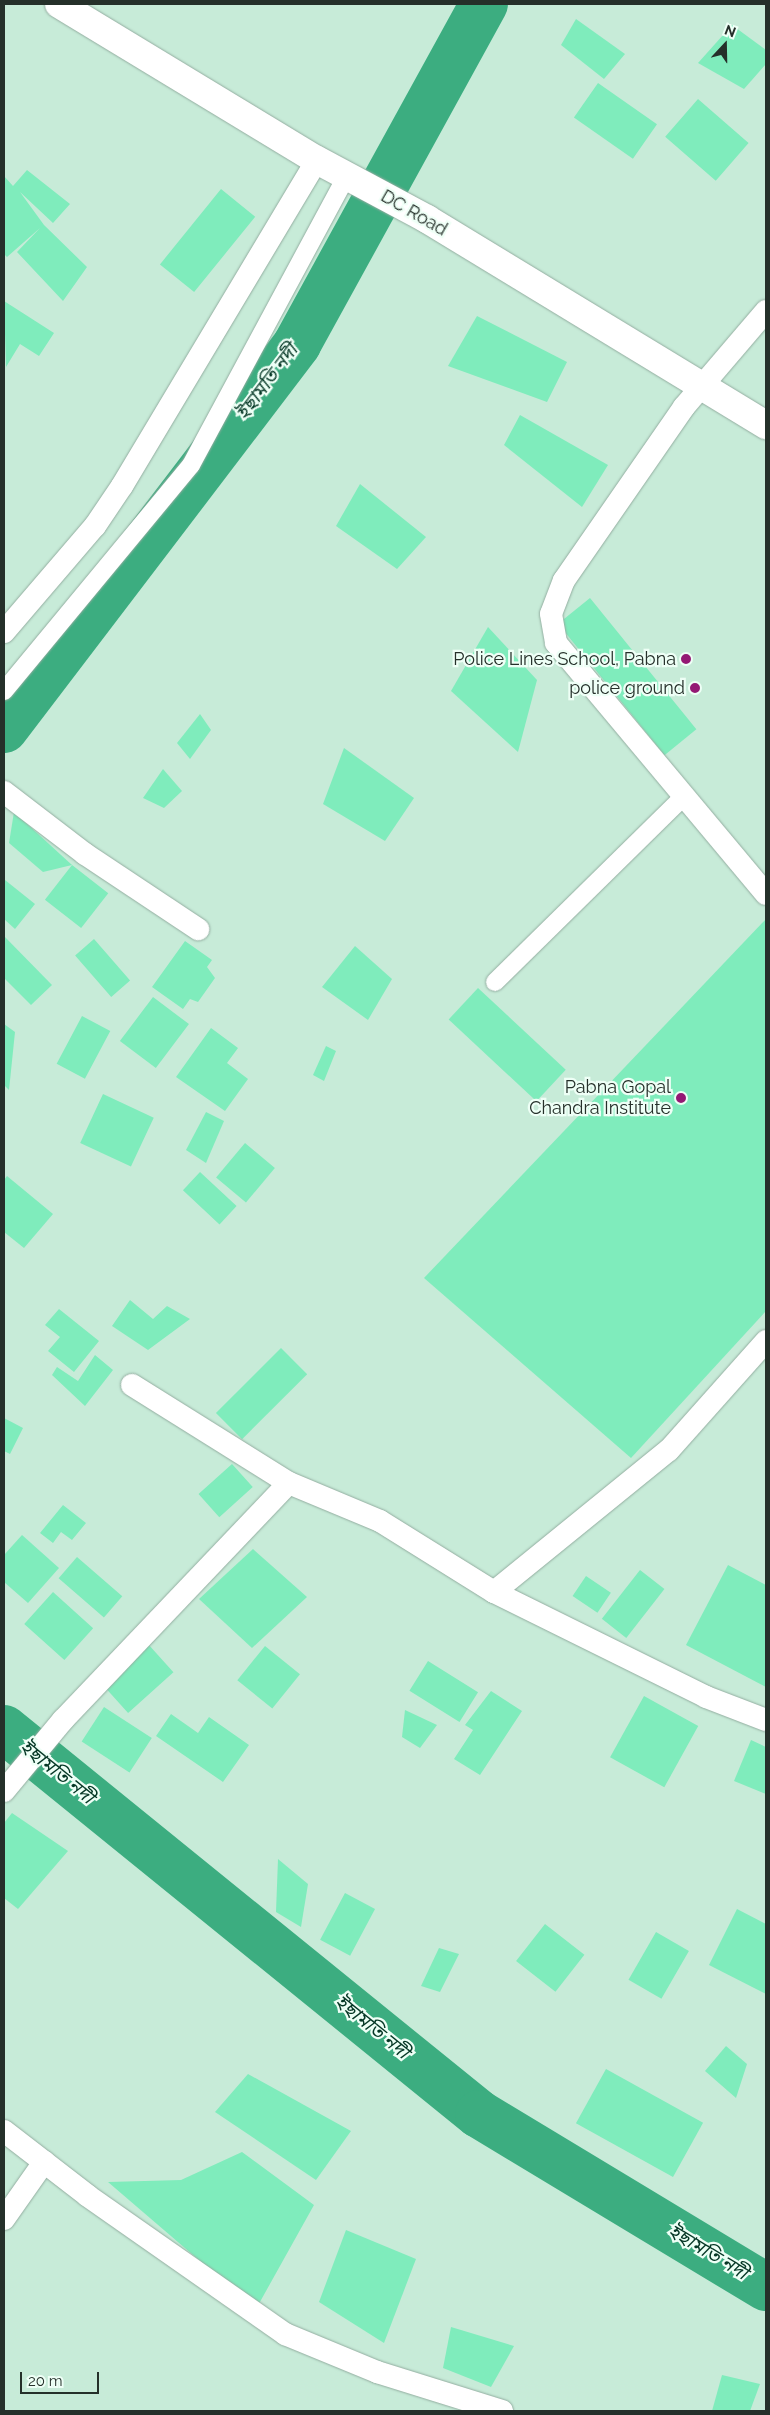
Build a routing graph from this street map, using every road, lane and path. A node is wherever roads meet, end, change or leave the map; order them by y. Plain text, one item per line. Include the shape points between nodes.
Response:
1 (59, 4) edge
2 (316, 160) junction
3 (347, 175) junction
4 (766, 311) edge
5 (695, 396) junction
6 (766, 425) edge
7 (4, 632) edge
8 (4, 690) edge
9 (5, 793) edge
10 (684, 796) junction
11 (766, 894) edge
12 (198, 929) dead end
13 (495, 982) dead end
14 (766, 1341) edge
15 (132, 1385) dead end
16 (289, 1482) junction
17 (494, 1592) junction
18 (766, 1720) edge
19 (6, 1787) edge
20 (4, 2131) edge
21 (44, 2162) junction
22 (4, 2219) edge
23 (502, 2411) edge

1 - 2 street, DC Road
2 - 3 street, DC Road
2 - 7 street via 122,486 95,526
3 - 5 street, DC Road via 427,219
3 - 8 street via 191,465
4 - 5 street
5 - 6 street, DC Road
5 - 10 street via 564,580 551,614 556,643
9 - 12 street via 85,854
10 - 11 street
10 - 13 street
14 - 17 street via 669,1450
15 - 16 street
16 - 17 street via 380,1521
16 - 19 street via 63,1720
17 - 18 street via 706,1697
20 - 21 street
21 - 22 street
21 - 23 street via 285,2334 377,2372

